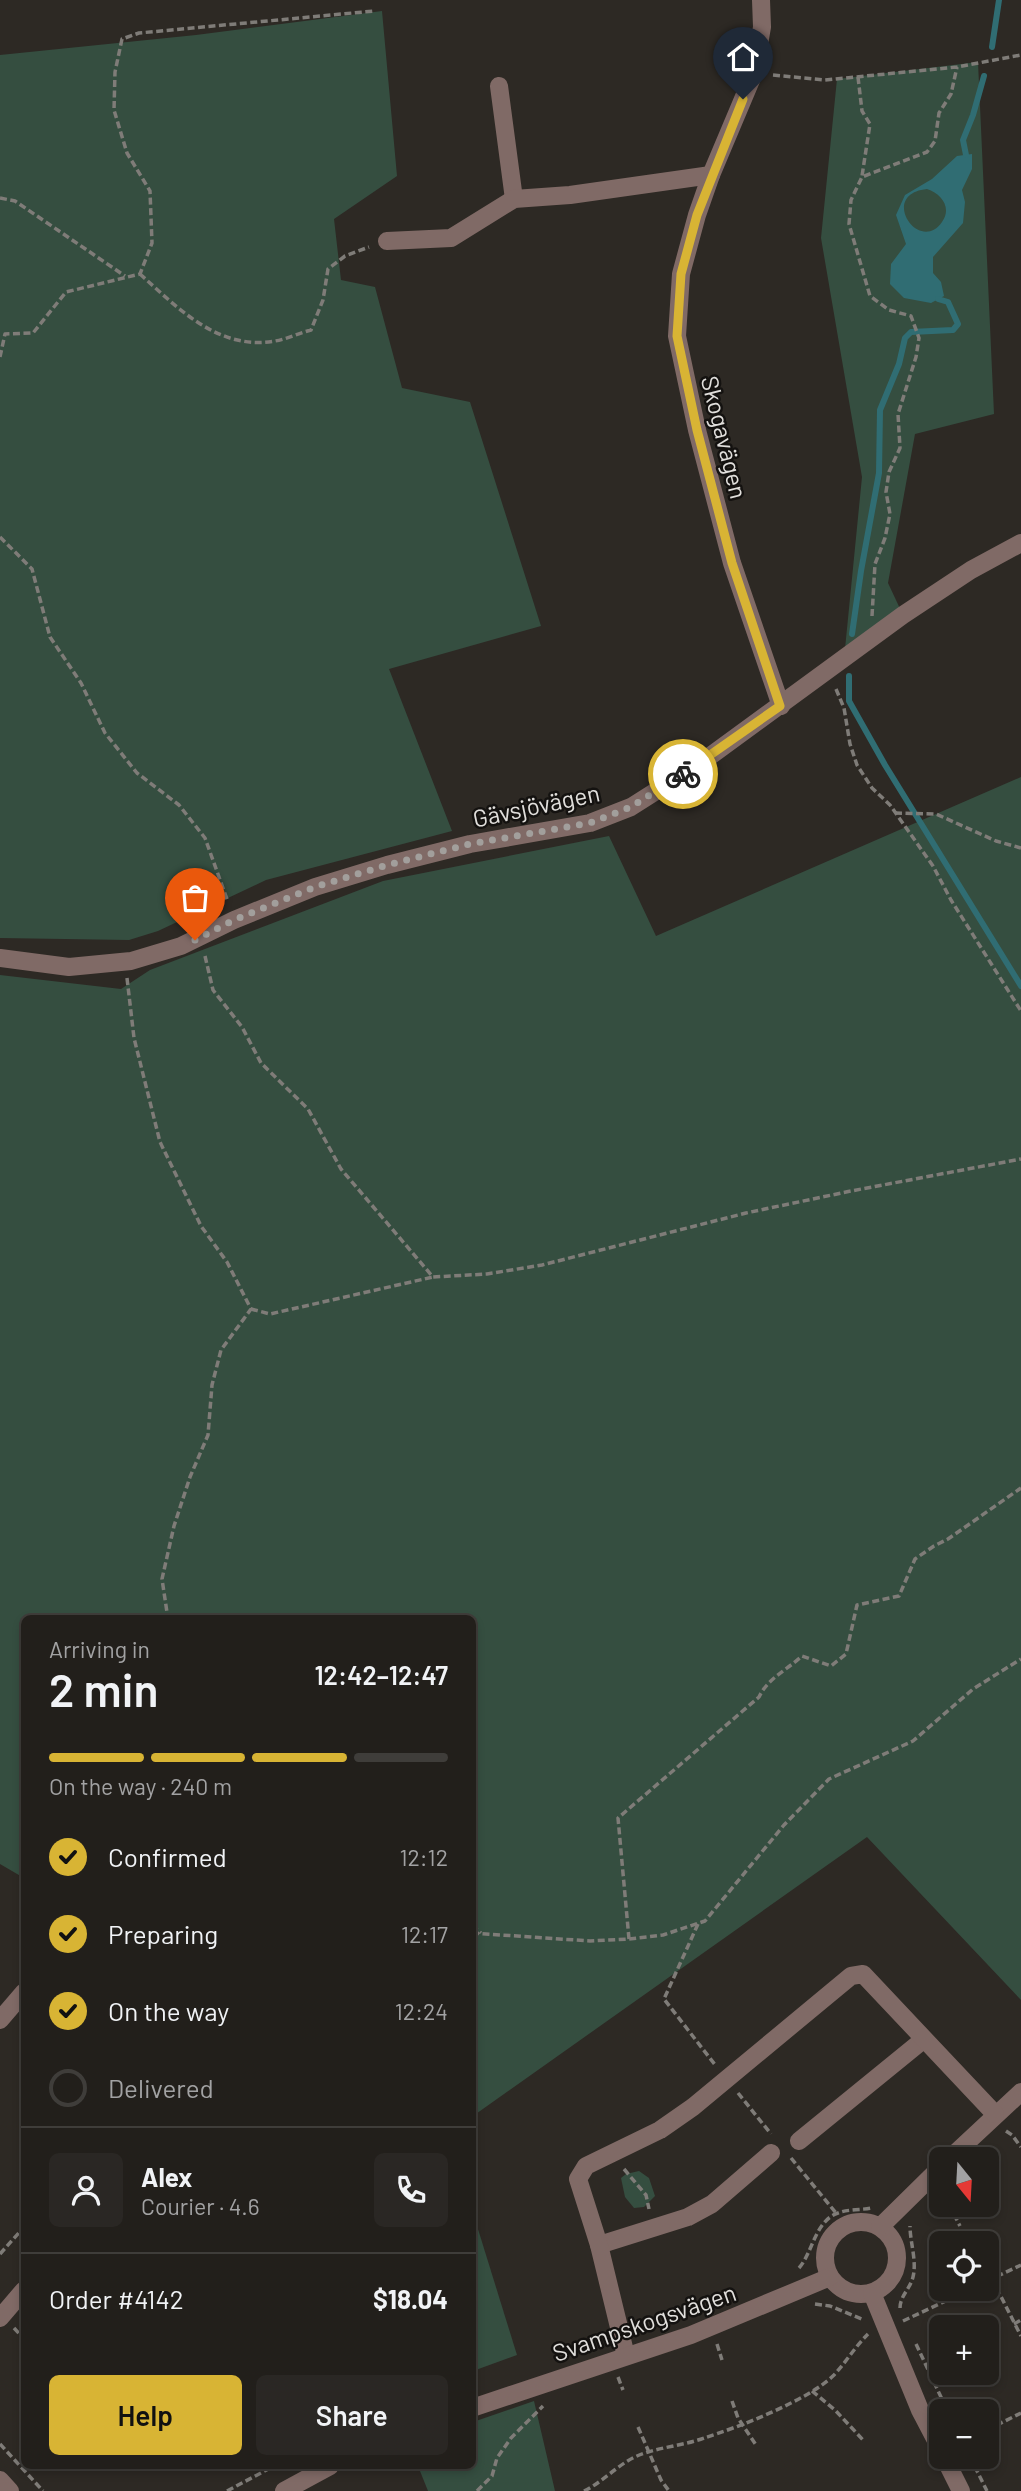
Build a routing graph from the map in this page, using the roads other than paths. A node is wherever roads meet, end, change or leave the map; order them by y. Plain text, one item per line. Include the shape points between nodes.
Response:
1 (761, 0) edge
2 (499, 86) dead end
3 (711, 176) junction
4 (514, 199) junction
5 (387, 241) road end
6 (1021, 543) edge
7 (780, 706) junction
8 (0, 958) edge
9 (21, 1996) edge
10 (0, 2020) edge
11 (923, 2040) junction
12 (1021, 2092) edge
13 (998, 2121) junction
14 (799, 2141) dead end
15 (965, 2147) edge
16 (771, 2153) dead end
17 (929, 2179) edge
18 (880, 2227) junction
19 (599, 2245) junction
20 (830, 2277) junction
21 (872, 2292) junction
22 (21, 2294) edge
23 (0, 2318) edge
24 (626, 2356) junction
25 (476, 2407) edge
26 (929, 2427) edge
27 (324, 2469) edge
28 (950, 2469) edge
29 (0, 2480) edge
30 (10, 2491) edge
31 (284, 2491) edge
32 (961, 2491) edge

1 - 3 street, Skogavägen via 762,27 754,73
2 - 4 street
3 - 4 street
3 - 7 street, Skogavägen via 681,274 677,336 732,563
4 - 5 street via 451,238
6 - 7 street, Gävsjövägen via 971,570
7 - 8 street, Gävsjövägen via 631,807 600,819 387,865 315,887 181,946 125,961 69,967
9 - 10 street
11 - 13 street
11 - 14 street
11 - 19 street via 863,1974 851,1976 660,2130 586,2166 578,2179
12 - 13 street
13 - 15 street
16 - 19 street via 712,2204 688,2217
17 - 18 street
18 - 20 street via 853,2223 841,2228 826,2250
18 - 21 street via 893,2242 896,2267 883,2286
19 - 24 street
20 - 21 street via 846,2291
20 - 24 street, Svampskogsvägen via 691,2335
21 - 26 street via 879,2330
22 - 23 street
24 - 25 street, Svampskogsvägen
27 - 31 street
28 - 32 street
29 - 30 street

